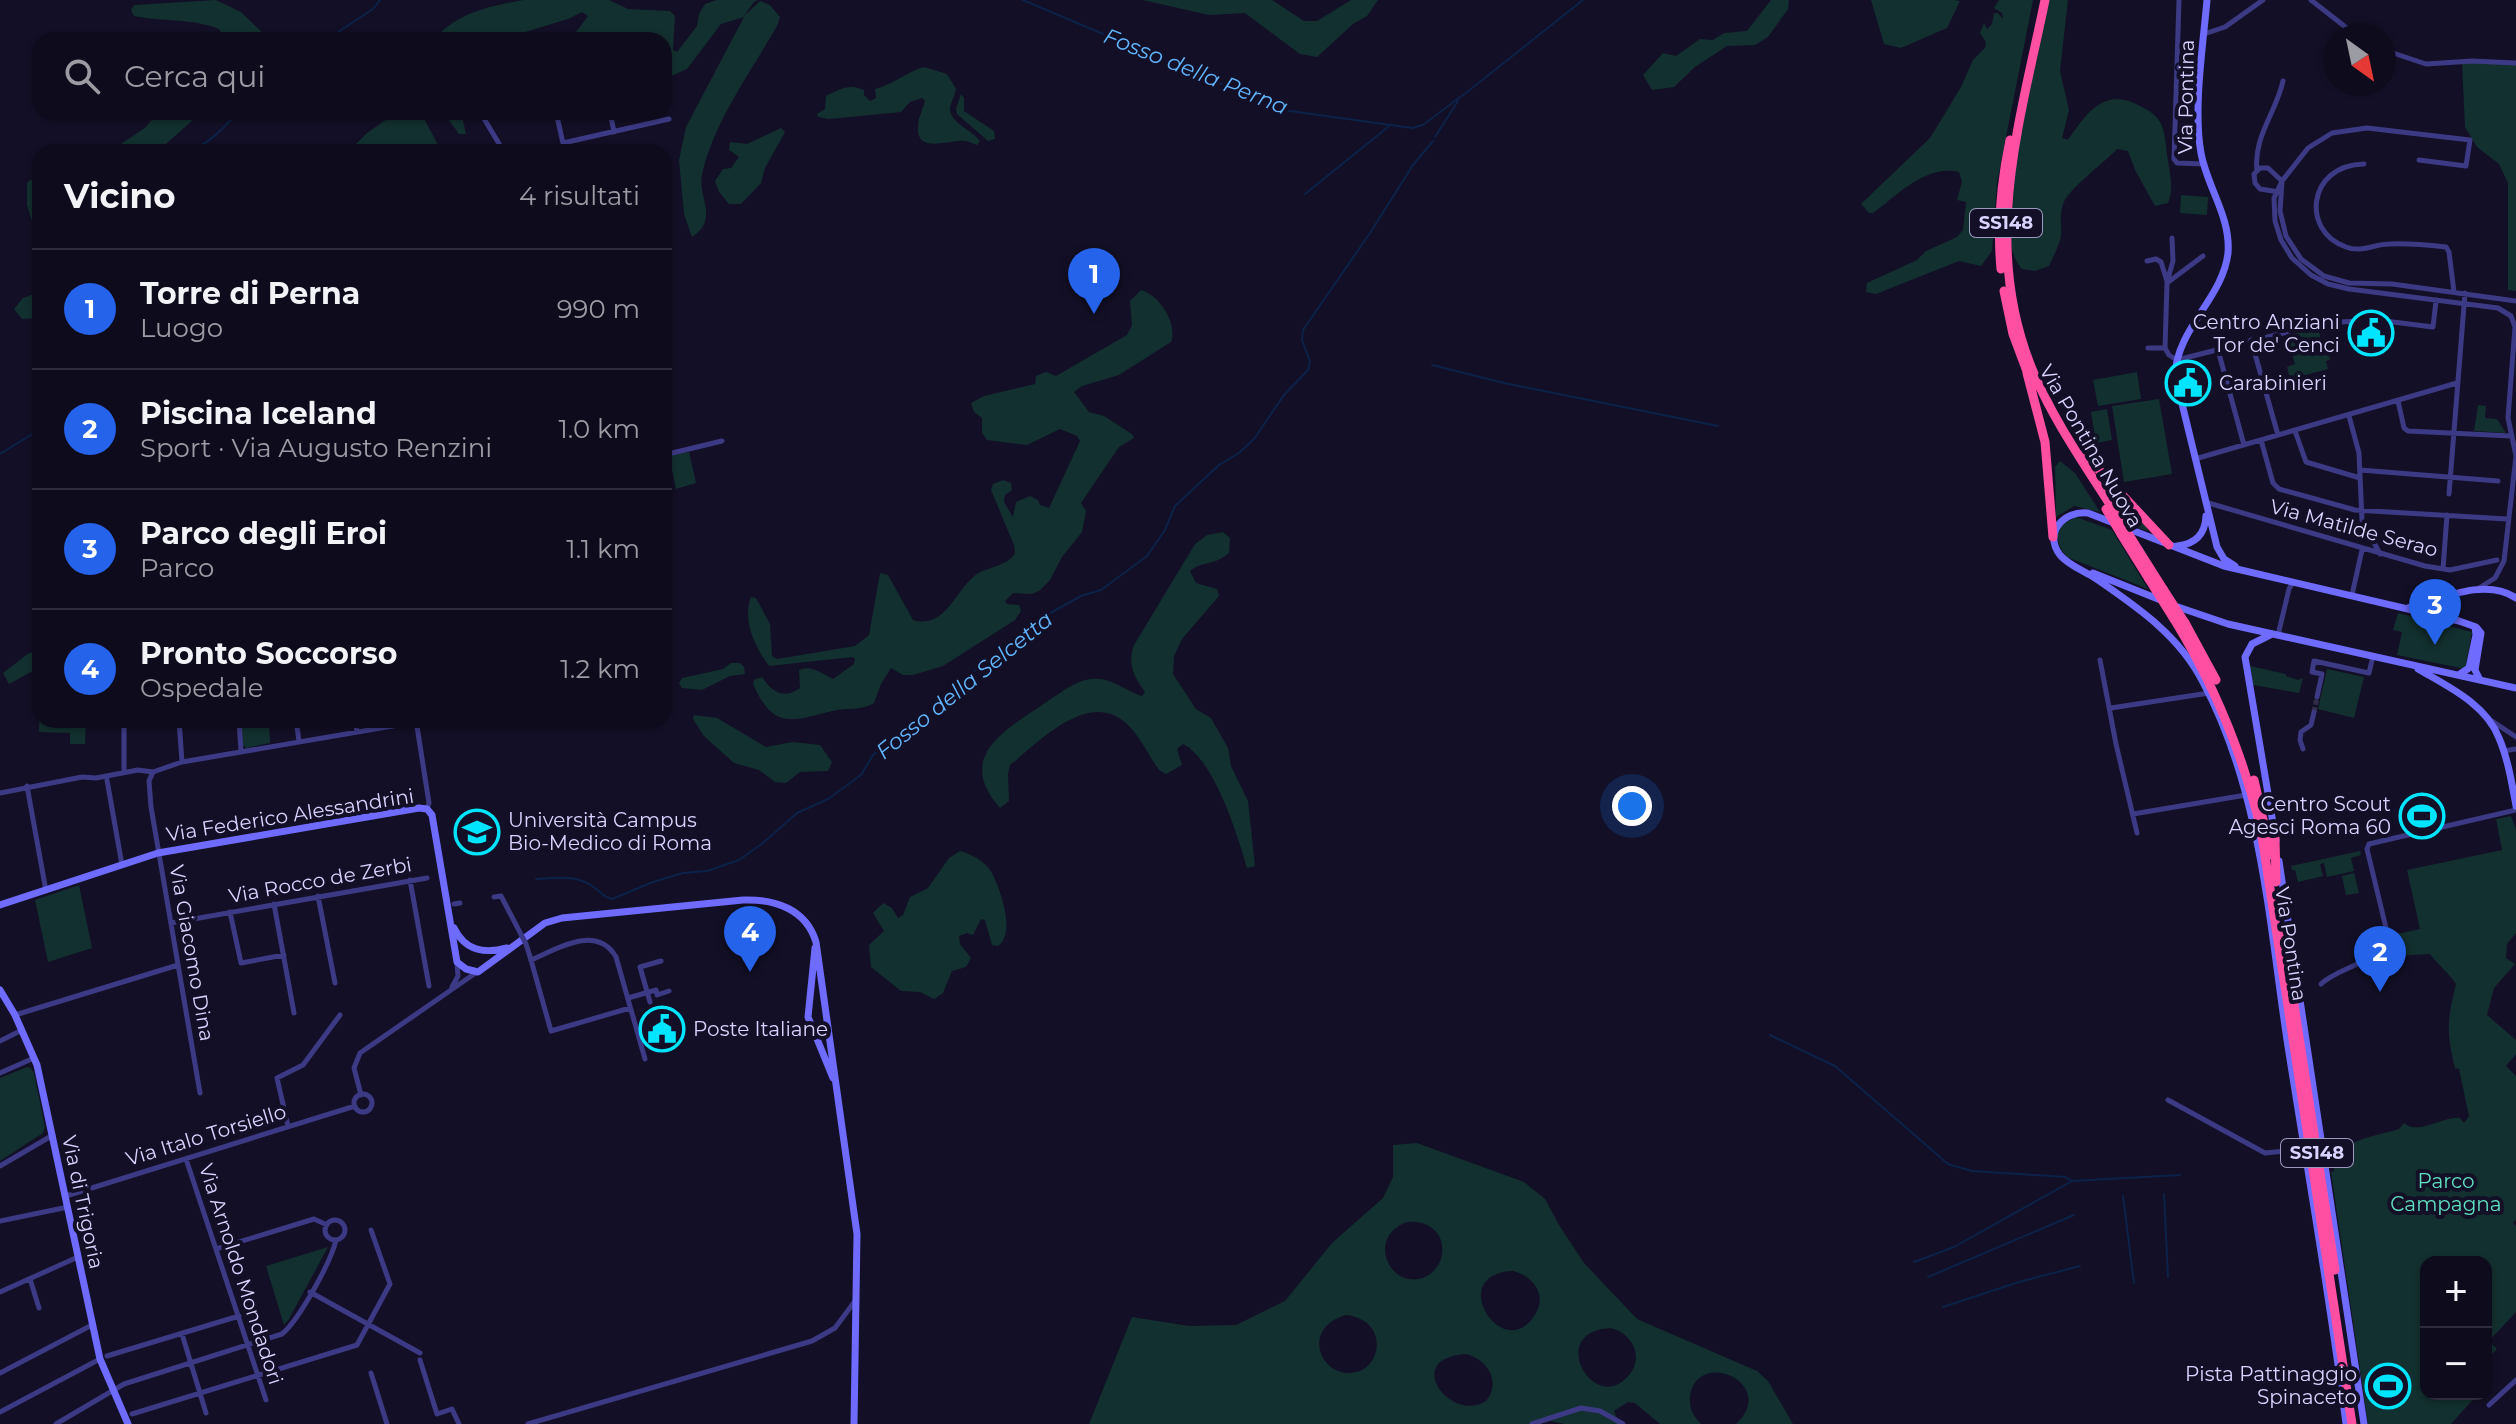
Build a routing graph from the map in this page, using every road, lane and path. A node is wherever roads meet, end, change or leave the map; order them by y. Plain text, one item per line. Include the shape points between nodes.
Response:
1 (2042, 0) edge
2 (2179, 0) edge
3 (2207, 0) edge
4 (2263, 0) edge
5 (2311, 0) edge
6 (2342, 24) edge
7 (2204, 34) junction
8 (2396, 54) edge
9 (2516, 63) edge
10 (2283, 81) dead end
11 (485, 120) edge
12 (558, 120) edge
13 (612, 120) edge
14 (665, 120) edge
15 (614, 132) junction
16 (563, 143) joint
17 (499, 144) edge
18 (2419, 160) dead end
19 (2203, 164) junction
20 (2364, 164) dead end
21 (2257, 171) junction
22 (2282, 181) junction
23 (2278, 192) junction
24 (2172, 238) dead end
25 (2203, 256) dead end
26 (2147, 261) dead end
27 (2167, 283) junction
28 (2383, 284) junction
29 (2454, 292) junction
30 (2465, 293) junction
31 (2382, 294) junction
32 (2516, 299) edge
33 (2436, 301) junction
34 (2464, 304) junction
35 (2251, 340) junction
36 (2148, 348) dead end
37 (2165, 348) junction
38 (2218, 349) junction
39 (2177, 360) junction
40 (2516, 372) edge
41 (2027, 373) junction
42 (2457, 383) junction
43 (2509, 394) junction
44 (2398, 401) junction
45 (2508, 413) junction
46 (2349, 416) junction
47 (2516, 418) edge
48 (2295, 431) junction
49 (2512, 432) edge
50 (2455, 433) junction
51 (2279, 435) junction
52 (2068, 437) junction
53 (2261, 440) junction
54 (722, 441) dead end
55 (2244, 445) junction
56 (672, 453) edge
57 (2194, 459) junction
58 (2360, 470) junction
59 (2451, 476) junction
60 (2360, 478) junction
61 (2498, 481) dead end
62 (2449, 494) dead end
63 (2206, 506) junction
64 (2110, 510) junction
65 (2362, 511) junction
66 (2447, 515) junction
67 (2507, 519) junction
68 (2054, 540) junction
69 (2169, 545) junction
70 (2362, 550) junction
71 (2380, 555) junction
72 (2497, 560) dead end
73 (2080, 568) junction
74 (2443, 569) junction
75 (2244, 571) junction
76 (2293, 582) junction
77 (2470, 591) junction
78 (2352, 595) junction
79 (2154, 597) junction
80 (2516, 598) edge
81 (2406, 608) junction
82 (2146, 614) junction
83 (2475, 627) junction
84 (2275, 634) junction
85 (2373, 656) junction
86 (2100, 660) dead end
87 (2409, 664) junction
88 (2454, 674) junction
89 (2480, 680) junction
90 (2516, 688) edge
91 (2209, 693) junction
92 (2317, 697) tunnel mouth
93 (2111, 708) junction
94 (2314, 712) tunnel mouth
95 (2485, 716) junction
96 (124, 728) edge
97 (180, 728) edge
98 (240, 728) edge
99 (297, 728) edge
100 (356, 728) edge
101 (378, 728) edge
102 (417, 728) edge
103 (357, 732) junction
104 (2516, 737) edge
105 (299, 741) junction
106 (2303, 749) dead end
107 (2516, 749) edge
108 (241, 751) junction
109 (2503, 751) junction
110 (182, 762) junction
111 (124, 772) junction
112 (153, 772) junction
113 (107, 780) dead end
114 (27, 786) junction
115 (0, 793) edge
116 (2246, 795) junction
117 (2516, 808) edge
118 (427, 809) junction
119 (2133, 814) junction
120 (2137, 833) dead end
121 (2275, 838) junction
122 (158, 853) junction
123 (122, 865) junction
124 (427, 878) dead end
125 (410, 880) junction
126 (2273, 883) junction
127 (46, 891) junction
128 (318, 896) junction
129 (494, 897) dead end
130 (274, 904) junction
131 (0, 905) edge
132 (230, 912) junction
133 (450, 919) junction
134 (171, 923) junction
135 (816, 942) junction
136 (513, 946) junction
137 (474, 949) junction
138 (284, 955) junction
139 (456, 960) junction
140 (531, 960) junction
141 (661, 961) dead end
142 (178, 965) junction
143 (480, 970) junction
144 (335, 983) dead end
145 (2321, 984) dead end
146 (429, 986) dead end
147 (0, 990) edge
148 (449, 991) junction
149 (669, 991) dead end
150 (647, 992) junction
151 (628, 998) junction
152 (808, 999) junction
153 (650, 1002) dead end
154 (825, 1006) junction
155 (630, 1008) junction
156 (294, 1013) dead end
157 (15, 1015) junction
158 (340, 1015) dead end
159 (828, 1028) junction
160 (22, 1030) junction
161 (813, 1035) junction
162 (0, 1041) edge
163 (34, 1058) junction
164 (645, 1059) dead end
165 (0, 1073) edge
166 (837, 1092) junction
167 (200, 1093) dead end
168 (361, 1095) junction
169 (2168, 1100) dead end
170 (355, 1106) junction
171 (288, 1126) junction
172 (53, 1135) junction
173 (2304, 1149) junction
174 (186, 1159) junction
175 (0, 1166) edge
176 (66, 1196) junction
177 (69, 1207) junction
178 (0, 1221) edge
179 (327, 1225) junction
180 (371, 1230) dead end
181 (336, 1240) junction
182 (216, 1249) junction
183 (79, 1257) junction
184 (30, 1279) junction
185 (0, 1292) edge
186 (310, 1292) junction
187 (855, 1300) junction
188 (39, 1308) dead end
189 (239, 1316) junction
190 (368, 1324) junction
191 (93, 1325) junction
192 (182, 1334) junction
193 (249, 1345) junction
194 (104, 1358) junction
195 (191, 1363) junction
196 (0, 1373) edge
197 (371, 1373) dead end
198 (258, 1375) junction
199 (2516, 1380) edge
200 (112, 1390) junction
201 (200, 1393) junction
202 (266, 1400) dead end
203 (2489, 1405) dead end
204 (0, 1412) edge
205 (206, 1413) dead end
206 (132, 1414) dead end
207 (56, 1424) edge
208 (128, 1424) edge
209 (387, 1424) edge
210 (459, 1424) edge
211 (528, 1424) edge
212 (854, 1424) edge
213 (1532, 1424) edge
214 (1623, 1424) edge
215 (2346, 1424) edge
216 (2355, 1424) edge
217 (2364, 1424) edge

1 - 41 highway, Via Pontina Nuova / SS148 via 2000,199 2007,309
1 - 52 highway, Via Pontina Nuova / SS148 via 2007,196 2005,240 2019,332
2 - 19 street via 2174,160
3 - 7 street, Via Pontina
4 - 7 street via 2222,29
5 - 6 street
7 - 19 street, Via Pontina via 2199,117
8 - 9 street via 2429,64
10 - 21 street via 2258,144
11 - 17 street
12 - 16 street
13 - 15 street
14 - 15 street
15 - 16 street
18 - 22 street via 2466,166 2470,140 2371,128 2339,131 2312,145
19 - 39 street, Via Pontina via 2226,226 2227,258
20 - 29 street via 2338,170 2320,186 2317,202 2326,232 2352,249 2389,244 2446,247
21 - 22 street via 2268,168
21 - 23 street via 2256,186
22 - 23 street
23 - 28 street via 2286,236 2305,263 2334,280
23 - 31 street via 2273,209 2277,231 2301,267 2332,286
24 - 27 street
25 - 27 street
26 - 27 street via 2161,262
27 - 37 street
28 - 29 street
28 - 31 street
29 - 30 street
30 - 32 street
30 - 34 street
31 - 33 street
33 - 34 street
33 - 35 street via 2433,327 2357,320
34 - 42 street
34 - 43 street via 2501,309 2513,318
35 - 38 street
35 - 51 street
36 - 37 street
37 - 39 street
38 - 39 street
38 - 55 street
39 - 57 street, Via Pontina via 2176,386
40 - 43 street
41 - 64 highway, Via Pontina Nuova / SS148
41 - 68 highway via 2045,442
42 - 44 street
42 - 50 street
43 - 45 street
44 - 46 street
44 - 50 street via 2407,431
45 - 47 street
45 - 49 street
46 - 48 street
46 - 58 street
48 - 51 street
48 - 60 street via 2306,462
49 - 50 street
49 - 67 street via 2516,458
50 - 59 street
51 - 53 street
52 - 64 highway, Via Pontina Nuova / SS148
52 - 69 highway
53 - 55 street
53 - 65 street via 2276,488
54 - 56 street
55 - 57 street
57 - 63 street, Via Pontina
58 - 59 street
58 - 60 street
59 - 61 street
59 - 62 street
60 - 65 street
63 - 69 street via 2199,538 2187,545
63 - 70 street, Via Matilde Serao
63 - 75 street, Via Pontina via 2221,554
64 - 126 highway, Via Pontina Nuova / SS148, bridge via 2209,678 2230,726
64 - 126 highway, Via Pontina Nuova / SS148, bridge via 2205,656 2236,726 2259,795
65 - 66 street
65 - 71 street
66 - 67 street
66 - 74 street
67 - 77 street via 2501,570 2492,582
68 - 69 street via 2063,519 2084,513
68 - 73 street, Via Pontina via 2060,556
69 - 75 street
70 - 71 street, Via Matilde Serao
70 - 78 street
71 - 74 street, Via Matilde Serao
72 - 74 street, Via Matilde Serao
73 - 79 street
73 - 82 street, Via Pontina
75 - 76 street
76 - 78 street
76 - 84 street
77 - 80 street via 2501,590
77 - 81 street
78 - 81 street
79 - 82 street via 2142,603
79 - 84 street via 2208,618
81 - 83 street
82 - 91 street, Via Pontina via 2182,650
83 - 88 street via 2469,668
83 - 89 street via 2482,634 2475,668
84 - 85 street
84 - 121 street, Via Pontina via 2252,644 2245,657
85 - 87 street
85 - 92 street via 2369,673 2314,661 2312,672 2322,674
86 - 93 street
87 - 88 street
87 - 95 street via 2444,682
88 - 89 street
89 - 90 street
91 - 93 street
91 - 116 street, Via Pontina
93 - 119 street
94 - 106 street via 2311,725 2301,732
95 - 104 street
95 - 109 street
96 - 111 street
97 - 110 street
98 - 108 street
99 - 105 street
100 - 103 street
101 - 103 street
102 - 118 street
103 - 105 street
105 - 108 street
107 - 109 street
108 - 110 street
109 - 117 street
110 - 112 street
111 - 112 street
111 - 114 street
112 - 122 street, Via Giacomo Dina via 149,793
113 - 123 street
114 - 115 street
114 - 127 street
116 - 119 street
116 - 173 street, Via Pontina
117 - 145 street via 2369,844 2384,945
118 - 122 street, Via Federico Alessandrini
118 - 133 street
119 - 120 street
121 - 126 highway
121 - 217 street, Via Pontina
122 - 123 street, Via Federico Alessandrini
122 - 134 street, Via Giacomo Dina
123 - 127 street, Via Federico Alessandrini
124 - 125 street, Via Rocco de Zerbi
125 - 128 street, Via Rocco de Zerbi
125 - 146 street
126 - 216 highway, Via Pontina / SS148
127 - 131 street, Via Federico Alessandrini
128 - 130 street, Via Rocco de Zerbi
128 - 144 street
129 - 140 street, bridge via 501,896
130 - 132 street, Via Rocco de Zerbi
130 - 138 street
132 - 134 street, Via Rocco de Zerbi
132 - 138 street via 241,963
133 - 137 street via 456,934
133 - 139 street
134 - 142 street, Via Giacomo Dina
135 - 136 street via 795,913 761,900 562,918 545,923
135 - 152 street
135 - 154 street
136 - 137 street
136 - 143 street
137 - 139 street via 463,950
137 - 143 street via 483,960
138 - 156 street
139 - 143 street via 464,969
139 - 148 street via 457,980
140 - 151 street via 567,942 607,946 616,957
140 - 155 street via 551,1031
141 - 150 street via 640,967
142 - 157 street
142 - 167 street, Via Giacomo Dina
143 - 148 street
147 - 157 street, Via di Trigoria
148 - 168 street via 360,1053 354,1070
149 - 150 street
150 - 151 street
150 - 153 street
151 - 155 street
152 - 154 street via 817,996
152 - 161 street
154 - 159 street
155 - 164 street
157 - 160 street, Via di Trigoria
158 - 171 street via 301,1066 277,1078
159 - 161 street via 822,1036
159 - 166 street
160 - 162 street
160 - 163 street, Via di Trigoria
161 - 166 street
163 - 165 street
163 - 172 street, Via di Trigoria
166 - 187 street via 857,1234
168 - 170 street
168 - 170 street via 371,1099 371,1107 363,1112
169 - 173 street via 2264,1152
170 - 171 street, Via Italo Torsiello
171 - 174 street, Via Italo Torsiello
172 - 175 street
172 - 176 street, Via di Trigoria
173 - 215 street, Via Pontina
174 - 176 street, Via Italo Torsiello
174 - 182 street, Via Arnoldo Mondadori
176 - 177 street, Via di Trigoria
177 - 178 street
177 - 183 street, Via di Trigoria
179 - 181 street via 328,1236
179 - 181 street via 336,1221 344,1226 344,1235
179 - 182 street via 314,1219
180 - 190 street via 390,1284
181 - 186 street
182 - 189 street, Via Arnoldo Mondadori
183 - 184 street
183 - 191 street, Via di Trigoria
184 - 185 street
184 - 188 street
186 - 190 street
186 - 193 street via 287,1330
187 - 211 street via 835,1328 812,1341
187 - 212 street
189 - 192 street
189 - 193 street, Via Arnoldo Mondadori
190 - 198 street via 357,1345
190 - 210 street via 420,1356 437,1414 452,1409
191 - 194 street, Via di Trigoria
191 - 196 street
192 - 194 street
192 - 195 street
193 - 195 street
193 - 198 street, Via Arnoldo Mondadori
194 - 200 street, Via di Trigoria
194 - 204 street
195 - 200 street
195 - 201 street
197 - 209 street
198 - 201 street
198 - 202 street, Via Arnoldo Mondadori
199 - 203 street
200 - 207 street
200 - 208 street, Via di Trigoria
201 - 205 street
201 - 206 street
213 - 214 street via 1581,1408

